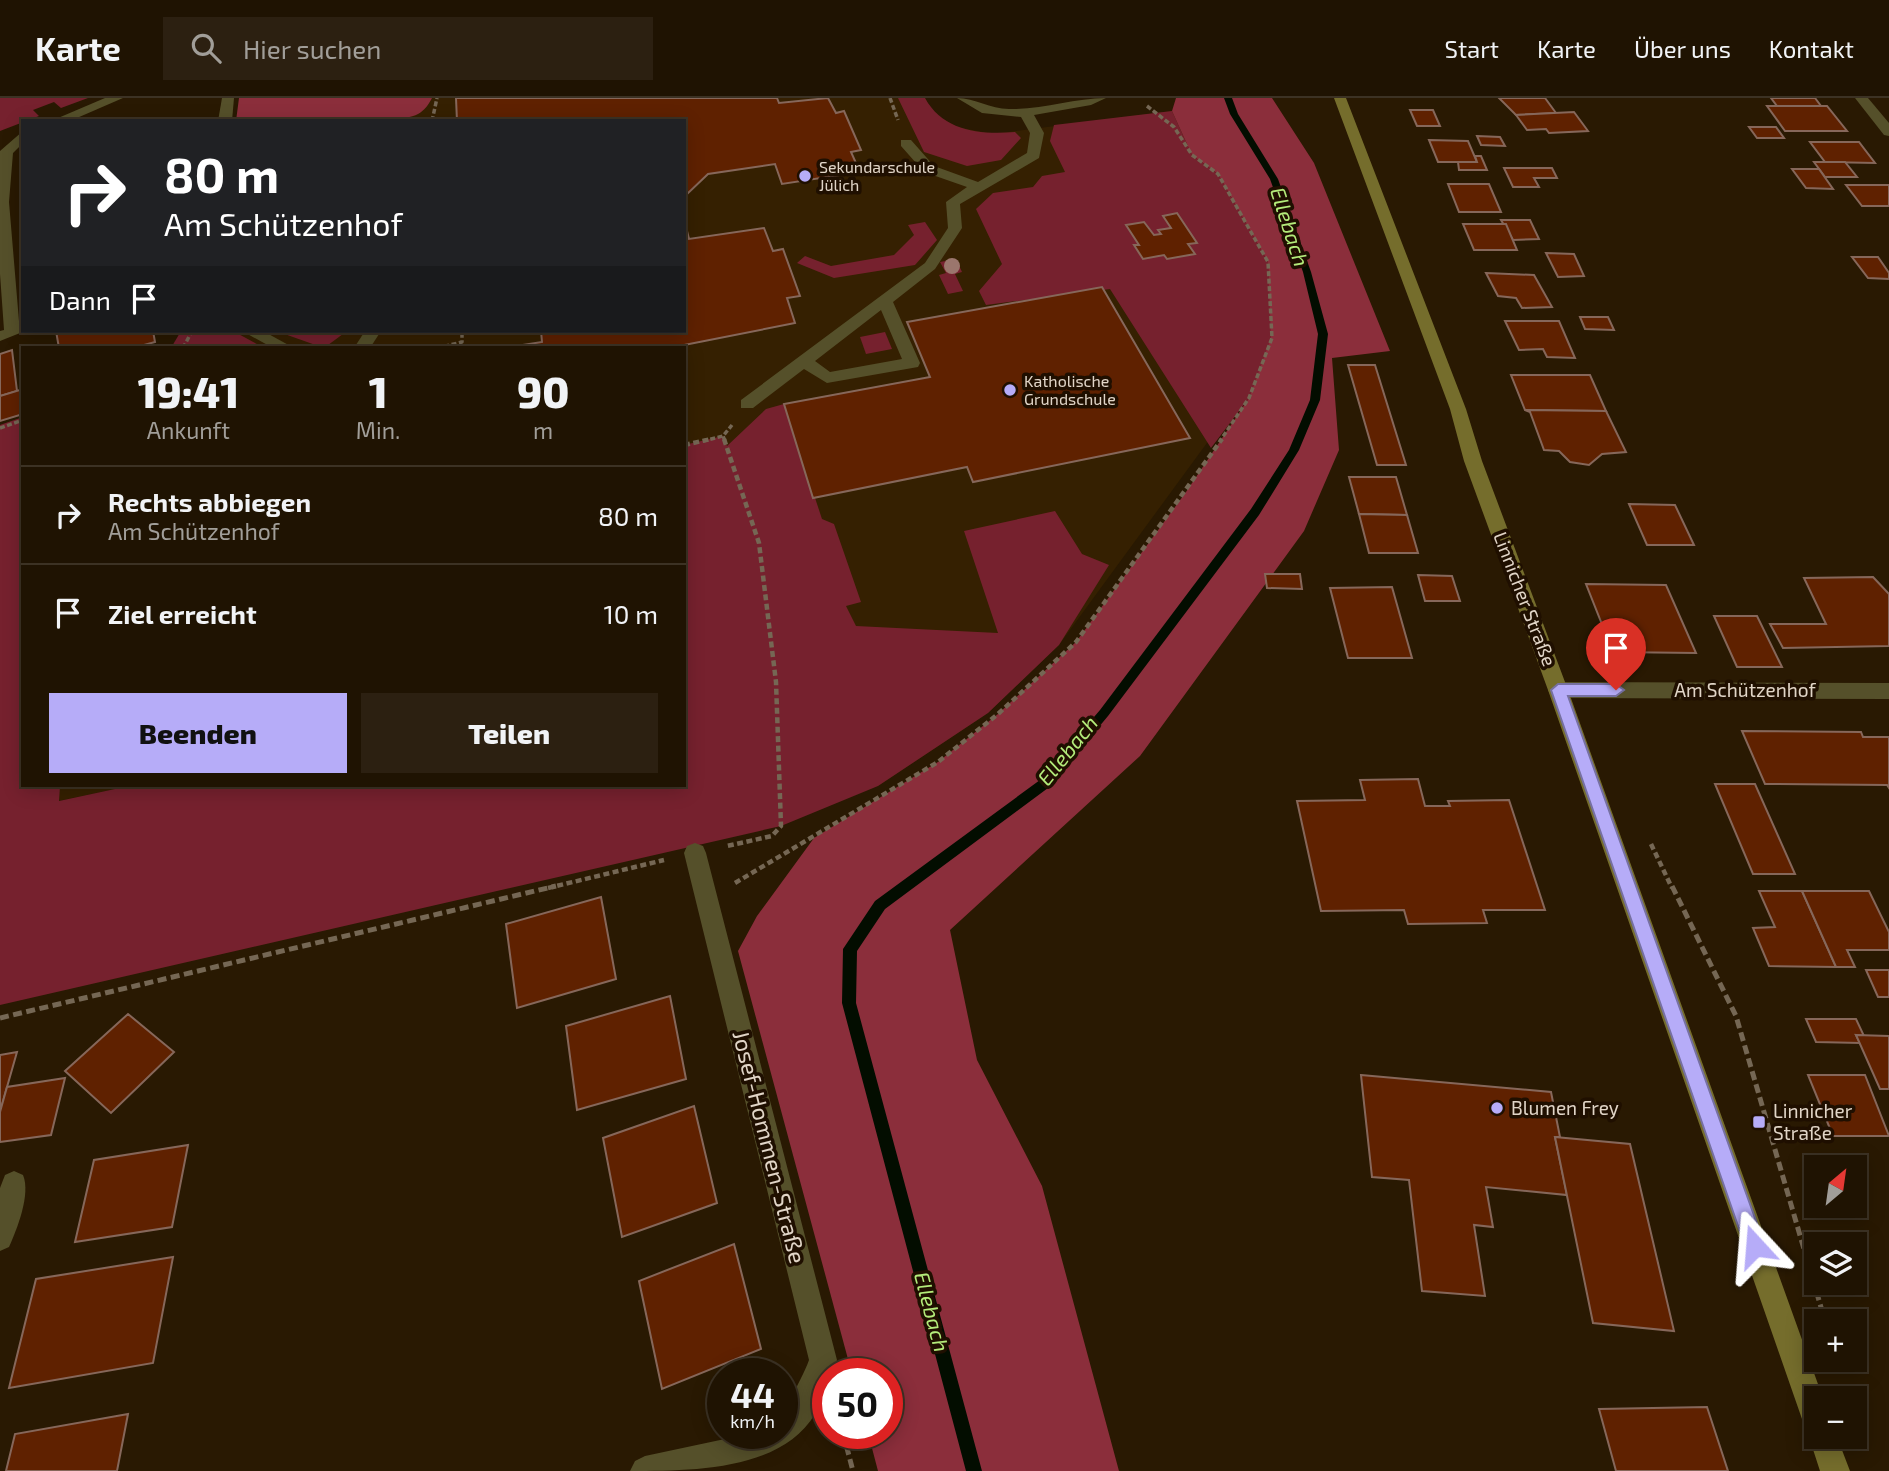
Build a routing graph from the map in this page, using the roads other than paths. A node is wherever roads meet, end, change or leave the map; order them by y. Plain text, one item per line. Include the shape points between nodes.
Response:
1 (117, 98) edge
2 (228, 98) edge
3 (963, 98) edge
4 (1100, 98) edge
5 (1340, 98) edge
6 (1861, 98) edge
7 (1026, 113) junction
8 (62, 119) edge
9 (225, 119) edge
10 (1889, 132) edge
11 (21, 137) edge
12 (906, 143) dead end
13 (977, 186) junction
14 (1, 202) edge
15 (885, 302) junction
16 (254, 333) edge
17 (0, 337) edge
18 (282, 346) edge
19 (804, 361) junction
20 (747, 404) road end
21 (1558, 690) junction
22 (1889, 691) edge
23 (695, 853) road end
24 (15, 1184) dead end
25 (0, 1238) edge
26 (1804, 1386) edge
27 (798, 1416) edge
28 (746, 1449) edge
29 (1827, 1449) edge
30 (645, 1471) edge
31 (1835, 1471) edge

1 - 8 street
2 - 9 street
3 - 7 street via 978,109
4 - 7 street
5 - 21 main road, Linnicher Straße
6 - 10 street
7 - 13 street via 1037,133 1034,155
11 - 14 street via 6,152
12 - 13 street via 929,169
13 - 15 street via 953,202 956,228 930,266
14 - 17 street via 12,333
15 - 19 street
15 - 19 street via 912,363 827,378
16 - 18 street
19 - 20 street
21 - 22 street, Am Schützenhof
21 - 26 main road, Linnicher Straße
23 - 27 street, Josef-Hommen-Straße via 823,1360
24 - 25 street
28 - 30 street, Josef-Hommen-Straße
29 - 31 main road

